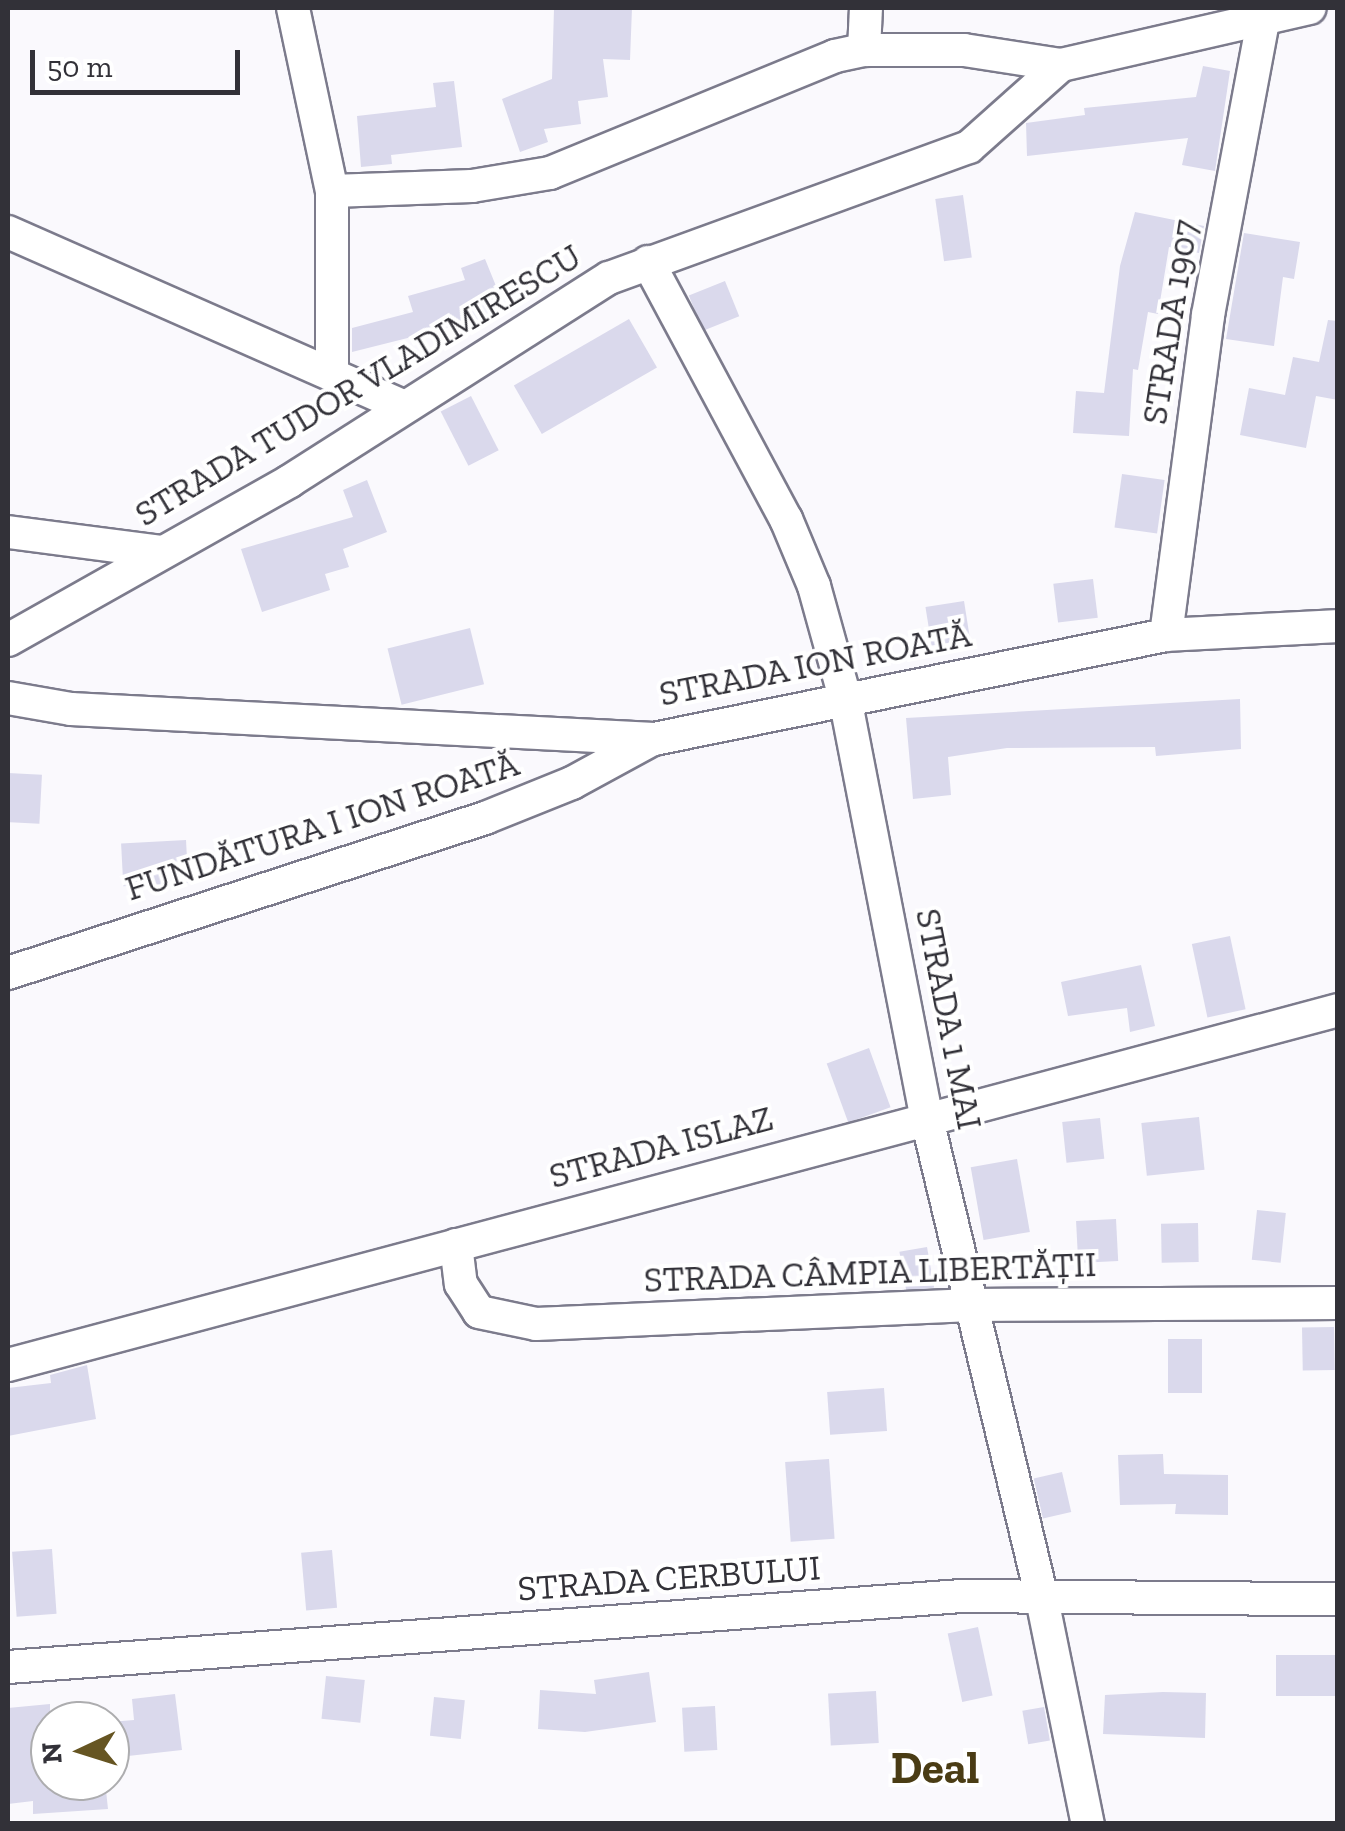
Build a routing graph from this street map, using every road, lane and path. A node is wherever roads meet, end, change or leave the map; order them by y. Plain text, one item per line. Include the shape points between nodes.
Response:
1 (293, 8) edge
2 (866, 8) edge
3 (1310, 8) edge
4 (1263, 22) junction
5 (864, 50) junction
6 (1061, 65) junction
7 (332, 190) junction
8 (8, 232) edge
9 (648, 262) junction
10 (332, 371) junction
11 (402, 406) junction
12 (8, 532) edge
13 (163, 552) junction
14 (1338, 626) edge
15 (1166, 635) junction
16 (8, 640) edge
17 (8, 698) edge
18 (844, 698) junction
19 (654, 739) junction
20 (8, 972) edge
21 (1338, 1010) edge
22 (926, 1115) junction
23 (456, 1245) junction
24 (1338, 1303) edge
25 (972, 1305) junction
26 (8, 1365) edge
27 (1042, 1594) junction
28 (1338, 1599) edge
29 (8, 1667) edge
30 (1088, 1824) edge

1 - 7 street
2 - 5 street
3 - 4 street, STRADA TUDOR VLADIMIRESCU
4 - 6 street, STRADA TUDOR VLADIMIRESCU
4 - 15 street, STRADA 1907 via 1208,315
5 - 6 street via 964,50
5 - 7 street via 550,173 472,186
6 - 9 street, STRADA TUDOR VLADIMIRESCU via 969,146 868,188
7 - 10 street
8 - 10 street
9 - 11 street, STRADA TUDOR VLADIMIRESCU via 559,304
9 - 18 street, STRADA 1 MAI via 786,519 814,586
10 - 11 street
11 - 13 street, STRADA TUDOR VLADIMIRESCU via 290,481
12 - 13 street
13 - 16 street, STRADA TUDOR VLADIMIRESCU
14 - 15 street, STRADA ION ROATĂ
15 - 18 street, STRADA ION ROATĂ
17 - 19 street, STRADA ION ROATĂ via 71,709
18 - 19 street, STRADA ION ROATĂ
18 - 22 street, STRADA 1 MAI
19 - 20 street, FUNDĂTURA I ION ROATĂ via 572,783 485,818
21 - 22 street, STRADA ISLAZ
22 - 23 street, STRADA ISLAZ
22 - 25 street, STRADA 1 MAI
23 - 25 street, STRADA CÂMPIA LIBERTĂȚII via 461,1284 479,1312 536,1324
23 - 26 street, STRADA ISLAZ
24 - 25 street, STRADA CÂMPIA LIBERTĂȚII
25 - 27 street, STRADA 1 MAI
27 - 28 street, STRADA CERBULUI
27 - 29 street, STRADA CERBULUI
27 - 30 street, STRADA 1 MAI

